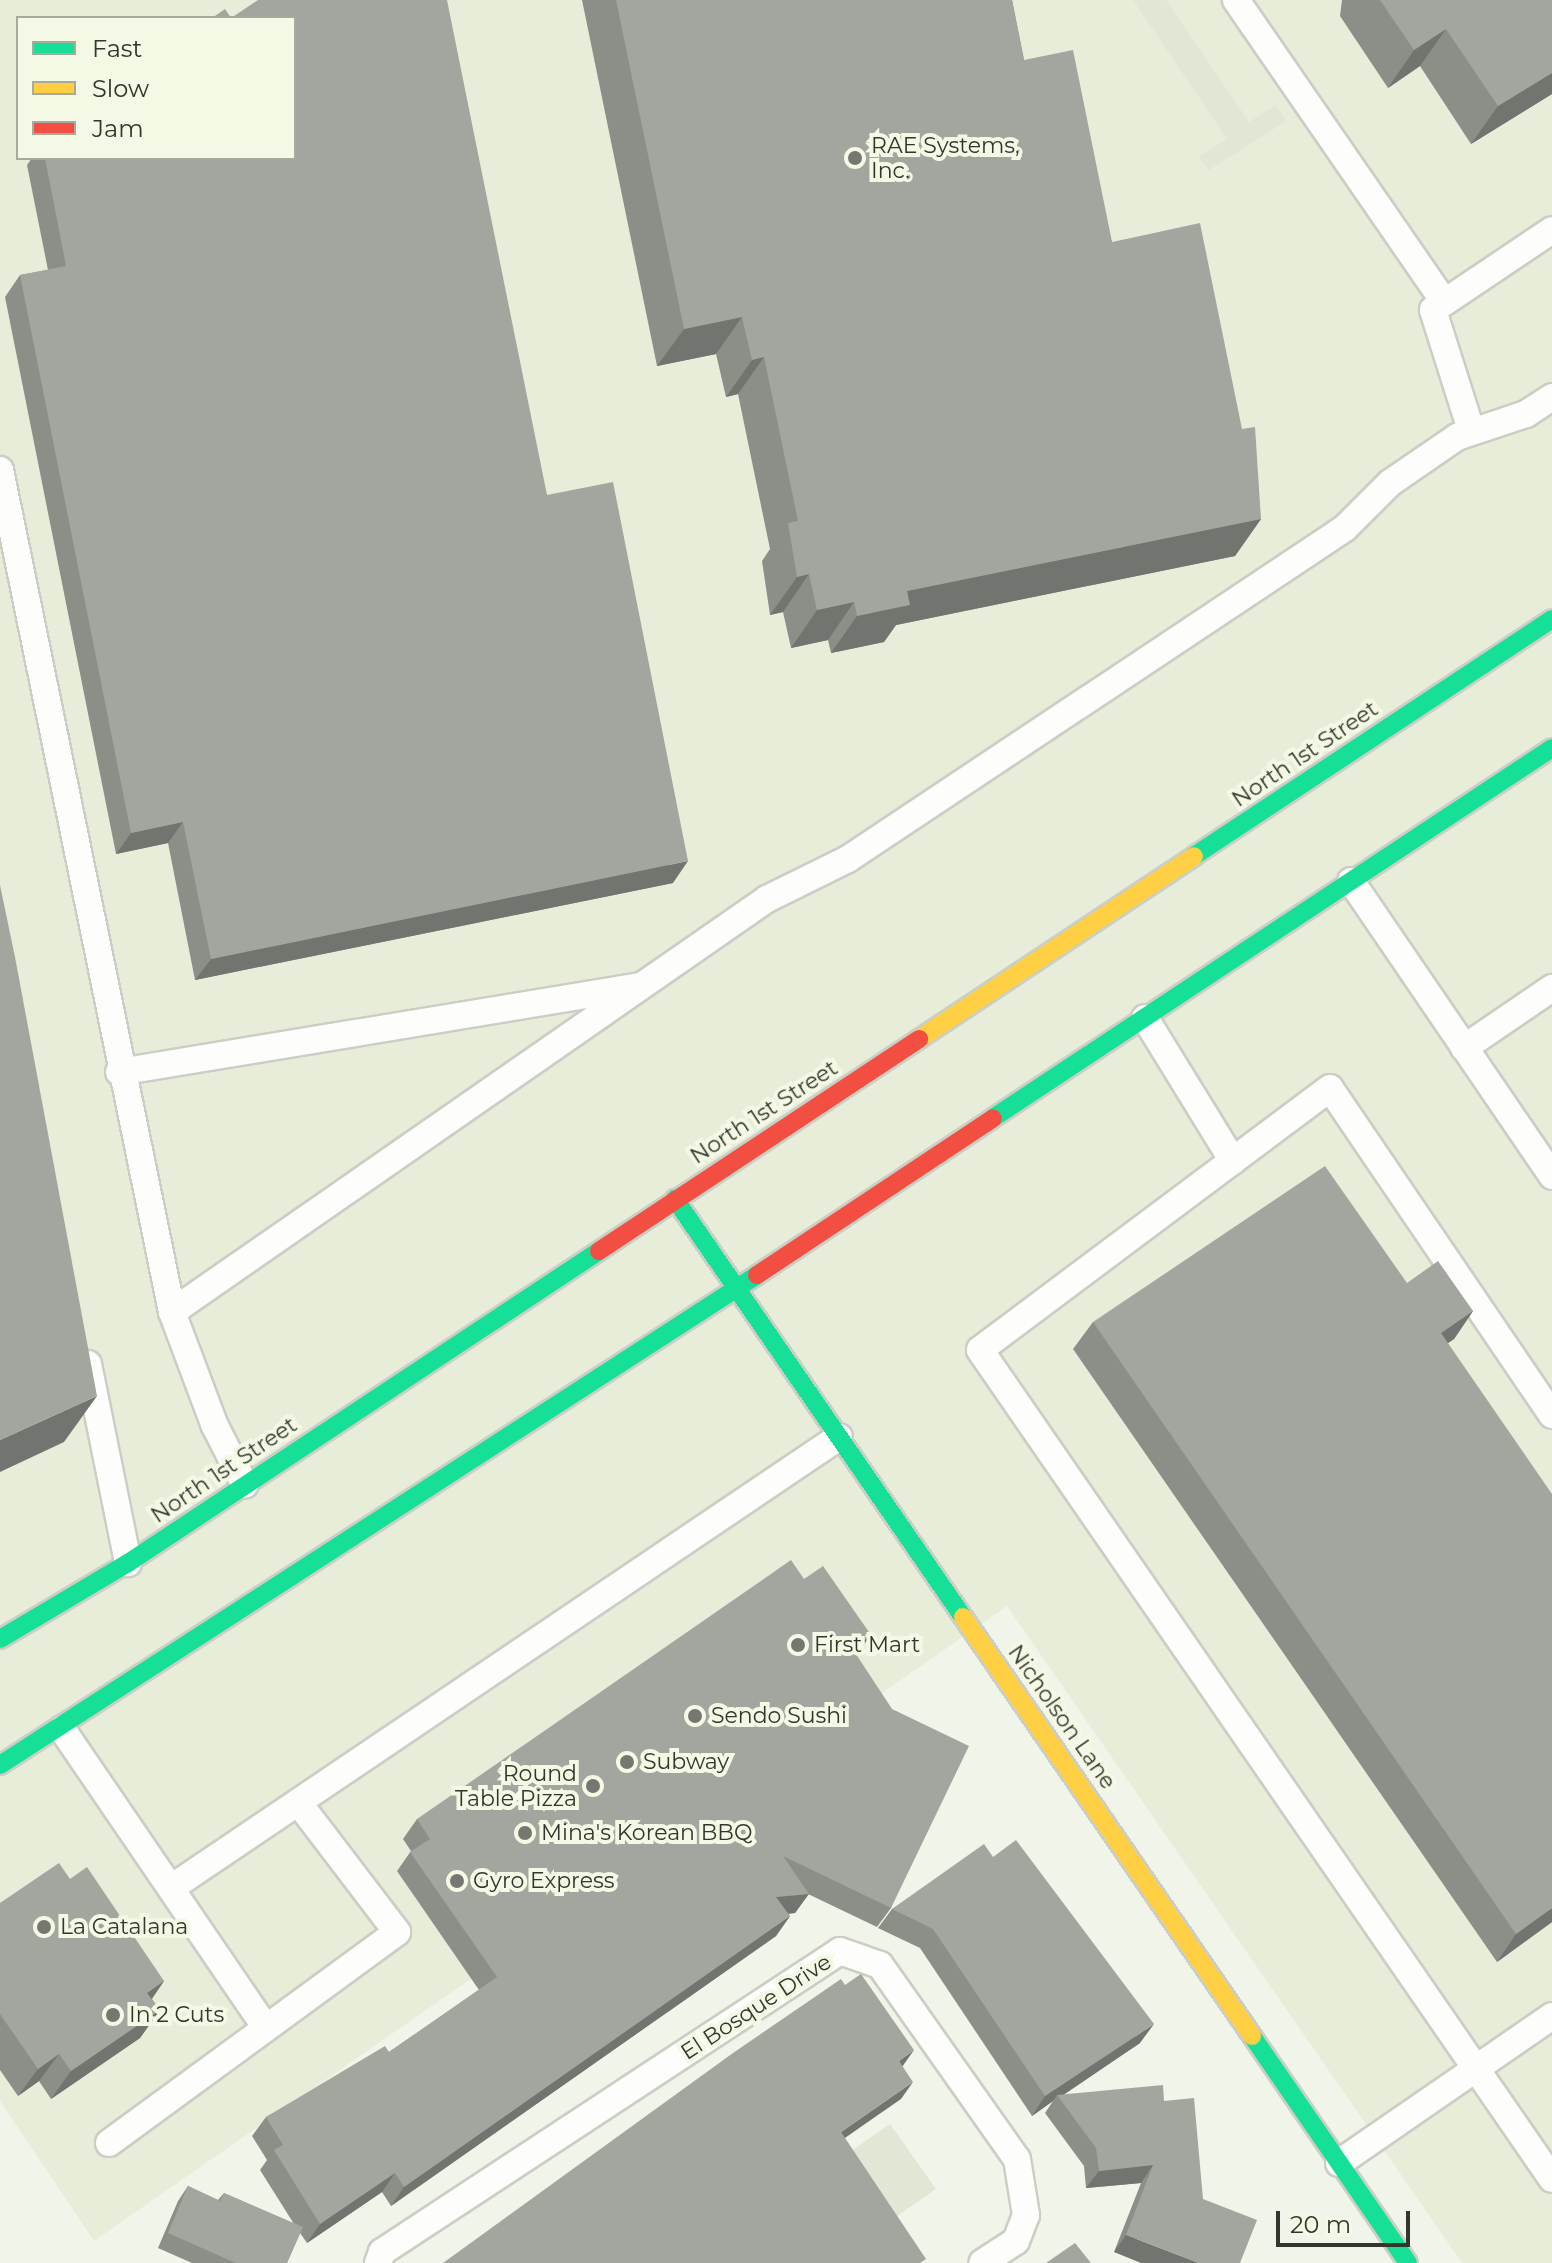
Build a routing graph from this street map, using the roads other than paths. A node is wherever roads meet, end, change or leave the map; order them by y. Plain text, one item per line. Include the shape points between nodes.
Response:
1 (1236, 0) edge
2 (1552, 230) edge
3 (1443, 300) junction
4 (1552, 397) edge
5 (1471, 430) junction
6 (0, 470) edge
7 (1552, 619) edge
8 (1552, 748) edge
9 (1351, 881) junction
10 (648, 985) junction
11 (1552, 988) edge
12 (1145, 1018) junction
13 (1464, 1048) junction
14 (119, 1072) junction
15 (1233, 1161) junction
16 (1548, 1161) edge
17 (675, 1199) junction
18 (737, 1287) junction
19 (172, 1312) junction
20 (82, 1338) edge
21 (1552, 1415) edge
22 (839, 1437) junction
23 (245, 1485) junction
24 (128, 1563) junction
25 (0, 1639) edge
26 (62, 1729) junction
27 (0, 1765) edge
28 (298, 1802) junction
29 (171, 1888) junction
30 (1552, 2016) edge
31 (264, 2025) junction
32 (1476, 2068) junction
33 (109, 2143) dead end
34 (1339, 2163) junction
35 (1552, 2179) edge
36 (378, 2263) edge
37 (982, 2263) edge
38 (1408, 2263) edge

1 - 3 lane
2 - 3 lane
3 - 5 lane via 1433,310
4 - 5 lane via 1526,414
5 - 10 lane via 1390,483 1345,528 848,859 767,899
6 - 14 lane
7 - 17 main road, North 1st Street
8 - 9 main road
9 - 12 main road
9 - 13 lane
10 - 14 lane
10 - 19 lane
11 - 13 lane
12 - 15 lane
12 - 18 main road
13 - 16 lane
14 - 19 lane
15 - 21 lane via 1330,1088
15 - 32 lane via 980,1350
17 - 18 main road, Nicholson Lane
17 - 23 main road, North 1st Street
18 - 22 main road, Nicholson Lane
18 - 26 main road
19 - 23 lane via 214,1424
20 - 24 lane
22 - 28 lane
22 - 34 main road, Nicholson Lane
23 - 24 main road, North 1st Street
24 - 25 main road, North 1st Street
26 - 27 main road
26 - 29 lane
28 - 29 lane
28 - 31 lane via 397,1932
29 - 31 lane
30 - 32 lane
31 - 33 lane
32 - 34 lane
32 - 35 lane
34 - 38 main road, Nicholson Lane
36 - 37 lane, El Bosque Drive via 382,2252 840,1951 880,1965 1017,2159 1026,2215 1016,2241

